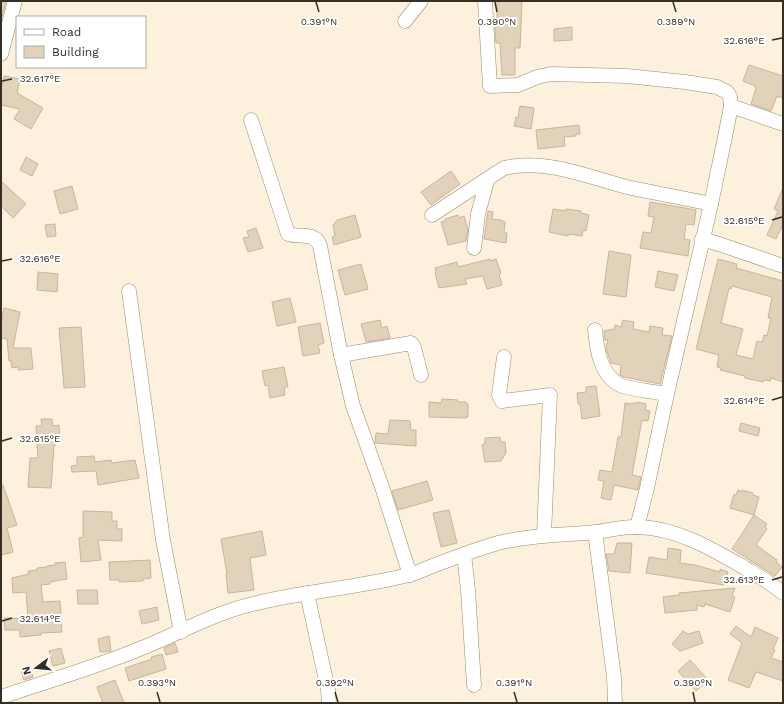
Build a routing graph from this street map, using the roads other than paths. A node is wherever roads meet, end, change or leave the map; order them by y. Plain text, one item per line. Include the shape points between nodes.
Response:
1 (15, 1) edge
2 (421, 1) edge
3 (484, 1) edge
4 (405, 21) dead end
5 (1, 54) edge
6 (731, 106) junction
7 (252, 120) dead end
8 (783, 124) edge
9 (487, 181) junction
10 (711, 204) junction
11 (432, 215) dead end
12 (702, 239) junction
13 (474, 248) dead end
14 (783, 266) edge
15 (129, 291) dead end
16 (595, 330) dead end
17 (340, 354) junction
18 (504, 357) dead end
19 (421, 375) dead end
20 (666, 394) junction
21 (637, 527) junction
22 (595, 532) junction
23 (544, 535) junction
24 (464, 554) junction
25 (410, 575) junction
26 (780, 586) edge
27 (307, 594) junction
28 (181, 632) junction
29 (474, 685) dead end
30 (5, 698) edge
31 (329, 703) edge
32 (615, 703) edge

1 - 5 street
2 - 4 street
3 - 6 street via 490,86 518,85 551,74 626,76 717,87 727,92
6 - 8 street
6 - 10 street
7 - 17 street via 288,234 308,235 318,241
9 - 10 street via 504,168 532,165 557,168 628,187
9 - 11 street
9 - 13 street via 478,214
10 - 12 street
12 - 14 street
12 - 20 street via 679,347
15 - 28 street via 163,540
16 - 20 street via 603,367 613,380 621,385
17 - 19 street via 411,343
17 - 25 street via 353,406
18 - 23 street via 499,395 502,401 550,395
20 - 21 street
21 - 22 street
21 - 26 street via 677,534 700,543
22 - 23 street
22 - 32 street via 614,677
23 - 24 street via 499,543
24 - 25 street
24 - 29 street
25 - 27 street
27 - 28 street via 224,612
27 - 31 street
28 - 30 street

